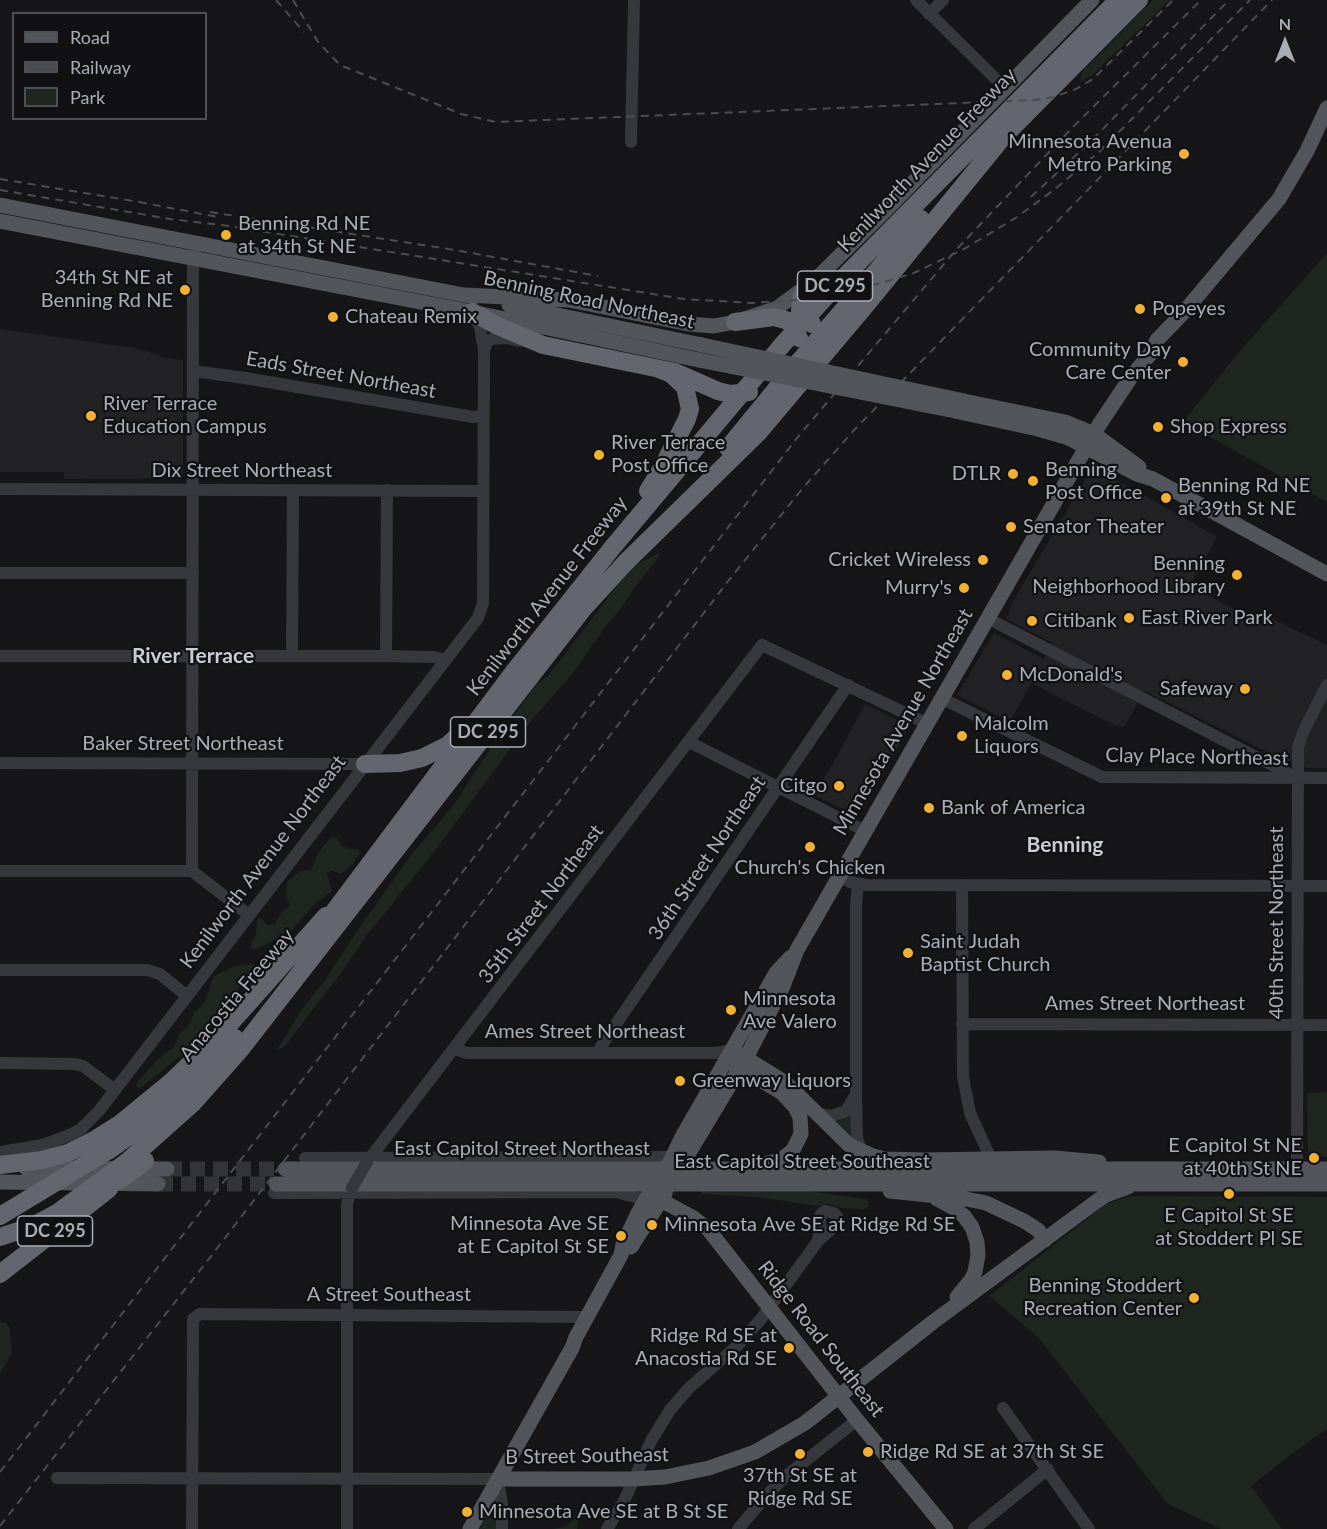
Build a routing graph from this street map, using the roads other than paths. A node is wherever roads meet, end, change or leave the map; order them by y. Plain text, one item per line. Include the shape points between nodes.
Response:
1 (634, 0) edge
2 (916, 0) edge
3 (943, 0) edge
4 (1092, 0) edge
5 (1108, 0) edge
6 (1118, 0) edge
7 (1140, 0) edge
8 (929, 14) junction
9 (1070, 46) junction
10 (1005, 88) junction
11 (1327, 108) edge
12 (1003, 137) junction
13 (631, 142) dead end
14 (0, 204) edge
15 (0, 221) edge
16 (194, 251) junction
17 (807, 287) junction
18 (468, 304) junction
19 (794, 315) junction
20 (735, 322) junction
21 (831, 323) junction
22 (543, 345) junction
23 (484, 351) junction
24 (794, 367) junction
25 (656, 368) junction
26 (193, 371) junction
27 (483, 416) junction
28 (1090, 441) junction
29 (0, 489) edge
30 (193, 490) junction
31 (293, 490) junction
32 (387, 490) junction
33 (483, 491) junction
34 (672, 517) junction
35 (0, 573) edge
36 (193, 573) junction
37 (1327, 574) edge
38 (575, 594) junction
39 (987, 618) junction
40 (0, 656) edge
41 (193, 656) junction
42 (292, 656) junction
43 (386, 656) junction
44 (446, 660) junction
45 (848, 685) junction
46 (1327, 685) edge
47 (494, 698) junction
48 (941, 698) junction
49 (926, 723) junction
50 (688, 742) junction
51 (0, 763) edge
52 (192, 764) junction
53 (365, 764) junction
54 (1297, 778) junction
55 (1327, 778) edge
56 (778, 788) junction
57 (864, 831) junction
58 (0, 871) edge
59 (192, 871) junction
60 (839, 876) junction
61 (858, 885) junction
62 (962, 885) junction
63 (1297, 886) junction
64 (1327, 886) edge
65 (347, 892) junction
66 (249, 915) junction
67 (314, 956) joint
68 (0, 970) edge
69 (188, 996) junction
70 (962, 1024) junction
71 (1296, 1025) junction
72 (1327, 1025) edge
73 (456, 1049) junction
74 (598, 1053) junction
75 (732, 1058) junction
76 (0, 1064) edge
77 (115, 1090) junction
78 (856, 1095) junction
79 (817, 1113) junction
80 (0, 1152) edge
81 (861, 1152) junction
82 (305, 1158) dead end
83 (676, 1159) junction
84 (991, 1159) junction
85 (368, 1160) junction
86 (136, 1161) junction
87 (0, 1167) edge
88 (1297, 1168) junction
89 (1327, 1168) edge
90 (167, 1169) tunnel mouth
91 (285, 1169) tunnel mouth
92 (698, 1170) junction
93 (1155, 1177) junction
94 (0, 1182) edge
95 (805, 1183) junction
96 (158, 1184) tunnel mouth
97 (1327, 1184) edge
98 (275, 1189) joint
99 (350, 1191) junction
100 (916, 1194) junction
101 (653, 1201) junction
102 (0, 1216) edge
103 (0, 1237) edge
104 (1045, 1240) junction
105 (818, 1241) dead end
106 (0, 1274) edge
107 (770, 1308) junction
108 (347, 1314) junction
109 (587, 1317) junction
110 (933, 1322) junction
111 (840, 1397) junction
112 (1003, 1408) dead end
113 (857, 1420) junction
114 (1048, 1469) junction
115 (57, 1478) dead end
116 (192, 1478) junction
117 (347, 1479) junction
118 (496, 1479) junction
119 (634, 1479) junction
120 (192, 1529) edge
121 (347, 1529) edge
122 (465, 1529) edge
123 (470, 1529) edge
124 (502, 1529) edge
125 (607, 1529) edge
126 (738, 1529) edge
127 (946, 1529) edge
128 (974, 1529) edge
129 (1089, 1529) edge

1 - 13 street
2 - 8 street
3 - 8 street
4 - 10 main road
5 - 9 highway
6 - 9 highway, Kenilworth Avenue Freeway / DC 295
7 - 12 highway, Kenilworth Avenue Freeway / DC 295
8 - 10 street
9 - 38 highway, Kenilworth Avenue Freeway / DC 295 via 813,310
10 - 17 main road
11 - 28 main road, Minnesota Avenue Northeast via 1279,200 1184,312 1131,362 1121,391
12 - 21 highway via 947,191
12 - 34 highway, Kenilworth Avenue Freeway / DC 295 via 766,424
14 - 16 main road, Benning Road Northeast
15 - 16 main road, Benning Road Northeast
16 - 18 main road, Benning Road Northeast
16 - 26 street
17 - 19 highway
17 - 20 main road via 777,308
18 - 20 main road via 569,300 689,324 714,326
18 - 22 highway via 498,326
18 - 23 street via 480,327
18 - 28 main road, Benning Road Northeast, bridge via 959,406
19 - 20 highway
19 - 21 highway, bridge via 812,324
19 - 24 highway, bridge via 800,351
21 - 24 highway
22 - 23 street via 497,338 488,342
22 - 25 highway
23 - 27 street
24 - 25 highway, bridge via 749,392 730,394
24 - 34 highway
25 - 38 highway via 671,374 685,387 689,416 649,489
26 - 27 street, Eads Street Northeast
26 - 30 street
27 - 33 street
28 - 37 main road, Benning Road Northeast
28 - 39 main road, Minnesota Avenue Northeast
29 - 30 street, Dix Street Northeast
30 - 31 street, Dix Street Northeast
30 - 36 street
31 - 32 street, Dix Street Northeast
31 - 42 street
32 - 33 street, Dix Street Northeast
32 - 43 street
33 - 44 street via 483,606
34 - 67 highway, Kenilworth Avenue Freeway / DC 295 via 583,609
35 - 36 street
36 - 41 street
38 - 47 highway, Kenilworth Avenue Freeway / DC 295
39 - 48 main road, Minnesota Avenue Northeast
39 - 54 street
40 - 41 street
41 - 42 street
41 - 52 street
42 - 43 street
43 - 44 street
44 - 53 street, Kenilworth Avenue Northeast
45 - 49 street
45 - 50 street, 35th Street Northeast via 762,645
45 - 56 street, 36th Street Northeast
46 - 54 street, 40th Street Northeast via 1299,742
47 - 53 highway via 454,742 432,754 400,763
47 - 65 highway, Kenilworth Avenue Freeway / DC 295
48 - 49 main road, Minnesota Avenue Northeast
48 - 54 street, Clay Place Northeast via 1102,777
49 - 57 main road, Minnesota Avenue Northeast
50 - 56 street
50 - 73 street, 35th Street Northeast
51 - 52 street, Baker Street Northeast
52 - 53 street, Baker Street Northeast
52 - 59 street
53 - 66 street, Kenilworth Avenue Northeast
54 - 55 street, Clay Place Northeast
54 - 63 street, 40th Street Northeast
56 - 57 street
56 - 74 street, 36th Street Northeast
57 - 60 main road, Minnesota Avenue Northeast
58 - 59 street
59 - 66 street
60 - 61 street
60 - 75 main road, Minnesota Avenue Northeast via 796,950 783,986
61 - 62 street
61 - 78 street
62 - 63 street
62 - 70 street
63 - 64 street
63 - 71 street, 40th Street Northeast
65 - 87 highway via 219,1036 121,1123 68,1153
65 - 102 highway, Anacostia Freeway / DC 295, bridge via 262,1007 174,1101 109,1150
66 - 69 street, Kenilworth Avenue Northeast
67 - 86 highway, Anacostia Freeway / DC 295 via 229,1082 204,1108
68 - 69 street via 147,970 160,974
69 - 77 street, Kenilworth Avenue Northeast
70 - 71 street, Ames Street Northeast
70 - 84 street via 965,1091 970,1113
71 - 72 street, Ames Street Northeast
71 - 88 street, 40th Street Northeast
73 - 74 street, Ames Street Northeast via 467,1053
73 - 85 street, 35th Street Northeast
74 - 75 street, Ames Street Northeast
75 - 79 main road, East Capitol Street Northeast via 786,1083
75 - 83 main road, Minnesota Avenue Northeast
75 - 92 main road via 795,1107 801,1123 800,1139 781,1160
76 - 77 street via 75,1064
77 - 80 street via 92,1118 70,1135
78 - 79 street via 846,1111 831,1116
78 - 81 street
79 - 81 main road, East Capitol Street Northeast
81 - 84 main road, East Capitol Street Northeast via 885,1159
82 - 85 street, East Capitol Street Northeast
83 - 85 street, East Capitol Street Northeast
83 - 101 main road, Minnesota Avenue Northeast, bridge
84 - 93 main road, East Capitol Street Northeast via 1080,1160
85 - 99 street, 35th Street Northeast, bridge
86 - 103 highway, bridge via 57,1213
86 - 106 highway, Anacostia Freeway / DC 295, bridge via 109,1189
87 - 90 main road
88 - 89 main road, East Capitol Street Northeast
88 - 93 main road, East Capitol Street Northeast
91 - 92 main road, East Capitol Street Northeast
92 - 93 main road, East Capitol Street Northeast
93 - 95 main road, East Capitol Street Southeast
93 - 97 main road, East Capitol Street Southeast
93 - 104 main road, B Street Southeast via 1106,1195
94 - 96 main road
95 - 98 main road, East Capitol Street Southeast
95 - 100 main road
98 - 99 street, East Capitol Street Southeast
99 - 101 street, East Capitol Street Southeast via 616,1192
99 - 108 street
100 - 104 main road via 992,1205 1029,1223
100 - 110 main road via 958,1211 972,1227 978,1246 971,1280
101 - 107 main road, Ridge Road Southeast via 692,1216 708,1229
101 - 109 main road, Minnesota Avenue Northeast via 630,1248 621,1255
104 - 110 main road, B Street Southeast
105 - 107 street
107 - 111 main road, Ridge Road Southeast
107 - 119 street via 737,1346 677,1401 653,1436
108 - 109 street, A Street Southeast
108 - 116 street, A Street Southeast via 200,1314 193,1319
108 - 117 street
109 - 118 main road, Minnesota Avenue Northeast
110 - 111 main road, B Street Southeast
111 - 113 main road, Ridge Road Southeast
111 - 119 main road, B Street Southeast via 805,1424 750,1454 686,1473
112 - 114 street
113 - 126 street via 786,1476
113 - 127 main road, Ridge Road Southeast
114 - 128 street
114 - 129 street
115 - 116 street, B Street Southeast
116 - 117 street, B Street Southeast
116 - 120 street
117 - 118 street, B Street Southeast
117 - 121 street
118 - 119 main road, B Street Southeast
118 - 122 main road
118 - 123 main road
118 - 124 street
119 - 125 street

